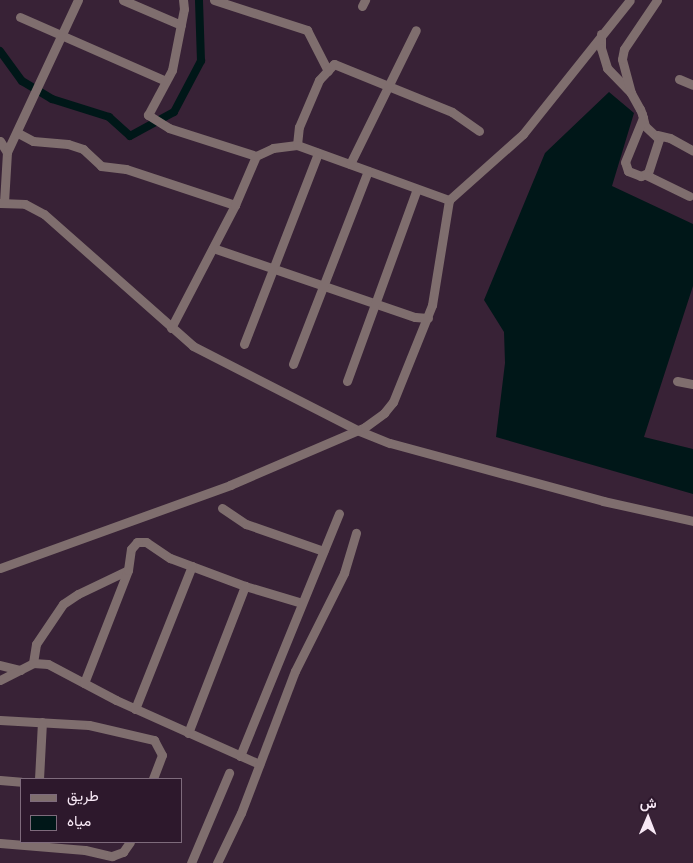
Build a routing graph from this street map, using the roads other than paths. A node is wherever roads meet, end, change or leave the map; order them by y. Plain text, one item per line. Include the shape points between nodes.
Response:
1 (78, 0) edge
2 (123, 0) edge
3 (183, 0) edge
4 (214, 0) edge
5 (630, 0) edge
6 (657, 0) edge
7 (20, 17) dead end
8 (181, 25) junction
9 (416, 30) dead end
10 (601, 34) junction
11 (62, 35) junction
12 (328, 71) junction
13 (679, 79) dead end
14 (166, 81) junction
15 (388, 84) junction
16 (693, 85) edge
17 (631, 93) junction
18 (643, 118) junction
19 (479, 131) dead end
20 (18, 133) junction
21 (657, 135) junction
22 (0, 141) edge
23 (297, 145) junction
24 (693, 150) edge
25 (7, 152) junction
26 (318, 153) junction
27 (256, 156) junction
28 (350, 164) junction
29 (368, 171) junction
30 (646, 175) junction
31 (417, 189) junction
32 (689, 196) dead end
33 (449, 200) junction
34 (2, 203) edge
35 (236, 205) junction
36 (213, 248) junction
37 (274, 269) junction
38 (322, 286) junction
39 (378, 304) junction
40 (428, 318) junction
41 (171, 328) junction
42 (244, 344) dead end
43 (293, 364) dead end
44 (348, 381) dead end
45 (677, 381) dead end
46 (693, 384) edge
47 (357, 430) junction
48 (222, 508) dead end
49 (339, 513) dead end
50 (693, 521) edge
51 (356, 533) dead end
52 (323, 551) junction
53 (192, 566) junction
54 (0, 568) edge
55 (128, 570) junction
56 (245, 586) junction
57 (302, 603) junction
58 (33, 663) junction
59 (0, 665) edge
60 (20, 670) junction
61 (0, 680) edge
62 (84, 683) junction
63 (136, 709) junction
64 (0, 720) edge
65 (42, 722) junction
66 (188, 733) junction
67 (240, 756) junction
68 (259, 764) junction
69 (229, 773) dead end
70 (39, 778) edge
71 (153, 778) edge
72 (0, 780) edge
73 (20, 782) edge
74 (0, 843) edge
75 (129, 843) edge
76 (114, 859) edge
77 (191, 863) edge
78 (217, 863) edge

1 - 11 street
2 - 8 street
3 - 8 street
4 - 12 street via 307,30
5 - 10 street
6 - 17 street via 624,49 622,60
7 - 11 street
8 - 14 street via 172,70
9 - 15 street
10 - 17 street via 602,55 607,68
10 - 33 street via 523,134
11 - 14 street
11 - 20 street
12 - 15 street via 334,64
12 - 23 street via 312,95 299,127
13 - 16 street
14 - 27 street via 148,115 169,128
15 - 19 street via 452,112
15 - 28 street
17 - 18 street
18 - 21 street via 647,129
18 - 30 street via 625,162 628,170
20 - 25 street
20 - 35 street via 33,141 68,144 83,149 101,166 126,169
21 - 24 street
21 - 30 street via 659,145
22 - 25 street
23 - 26 street
23 - 27 street via 273,148
25 - 34 street
26 - 28 street
26 - 37 street
27 - 35 street
28 - 29 street
29 - 31 street
29 - 38 street
30 - 32 street
31 - 33 street
31 - 39 street
33 - 40 street via 438,280
34 - 41 street via 25,204 44,214
35 - 36 street
36 - 37 street
36 - 41 street
37 - 38 street
37 - 42 street
38 - 39 street
38 - 43 street
39 - 40 street via 415,318
39 - 44 street
40 - 47 street via 393,402 379,418
41 - 47 street via 205,353
45 - 46 street
47 - 50 street via 390,443 548,486
47 - 54 street via 219,490
48 - 52 street via 246,524
49 - 52 street
51 - 68 street via 344,573 295,671
52 - 57 street
53 - 55 street via 140,541 131,549
53 - 56 street
53 - 63 street
55 - 58 street via 63,604 36,644
55 - 62 street
56 - 57 street
56 - 66 street
57 - 67 street
58 - 60 street
58 - 62 street via 48,664
59 - 60 street
60 - 61 street
62 - 63 street
63 - 66 street
64 - 65 street
65 - 70 street
65 - 71 street via 106,727 154,740 162,755
66 - 67 street
67 - 68 street
68 - 78 street
69 - 77 street
72 - 73 street
74 - 76 street via 86,850
75 - 76 street

